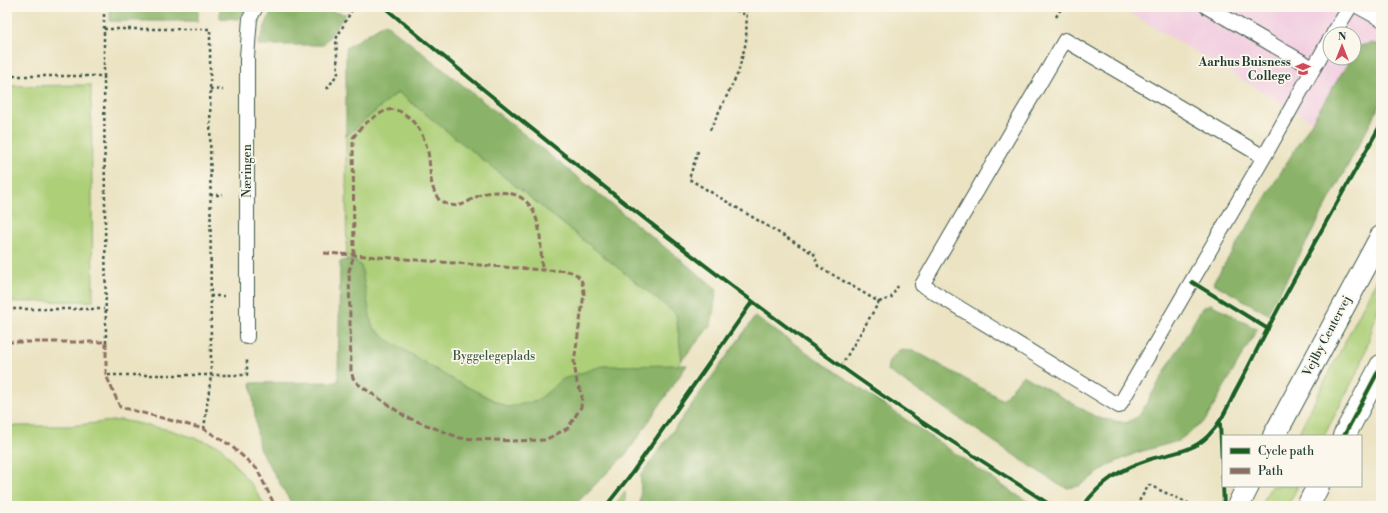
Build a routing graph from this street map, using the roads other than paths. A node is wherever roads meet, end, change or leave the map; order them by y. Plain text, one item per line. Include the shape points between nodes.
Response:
1 (256, 7) edge
2 (1207, 7) edge
3 (1350, 7) edge
4 (1359, 7) edge
5 (1381, 19) edge
6 (1338, 26) edge
7 (1322, 53) edge
8 (1313, 68) junction
9 (1264, 157) junction
10 (1381, 237) edge
11 (247, 337) road end
12 (1381, 366) edge
13 (1275, 435) edge
14 (1345, 435) edge
15 (1248, 487) edge
16 (1318, 487) edge
17 (1238, 506) edge
18 (1308, 506) edge

1 - 11 lane, Næringen via 250,18 247,57
2 - 8 lane
3 - 6 lane
4 - 5 lane
7 - 8 lane
8 - 9 lane
9 - 9 lane via 1119,406 922,285 1066,40
10 - 13 street, Vejlby Centervej
12 - 14 street
15 - 17 street
16 - 18 street

